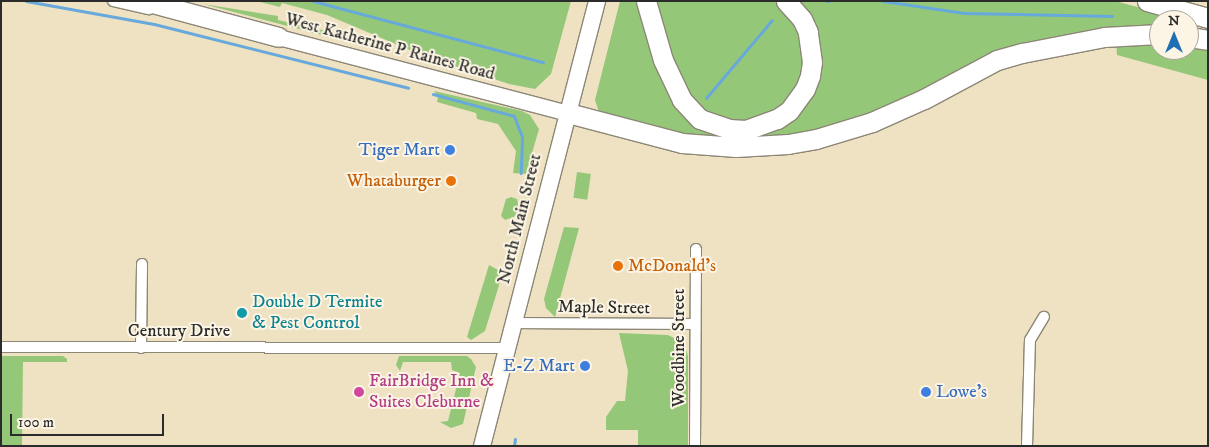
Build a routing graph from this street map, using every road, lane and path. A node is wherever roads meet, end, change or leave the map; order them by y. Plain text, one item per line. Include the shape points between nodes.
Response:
1 (114, 1) edge
2 (145, 1) edge
3 (597, 1) edge
4 (646, 1) edge
5 (786, 1) edge
6 (1147, 1) edge
7 (1208, 18) edge
8 (1149, 35) edge
9 (278, 37) junction
10 (568, 113) junction
11 (696, 250) dead end
12 (142, 264) dead end
13 (1044, 317) dead end
14 (514, 323) junction
15 (695, 324) junction
16 (1, 347) edge
17 (142, 348) junction
18 (507, 348) junction
19 (482, 446) edge
20 (695, 446) edge
21 (1027, 446) edge

1 - 9 street, West Katherine P Raines Road
2 - 9 highway
3 - 10 main road, North Main Street
4 - 5 highway via 663,60 682,100 700,118 729,129 746,130 789,111 810,76 812,62 808,32 802,19
6 - 7 highway
8 - 10 highway via 1104,37 1022,52 997,60 872,122 788,144 736,147 682,142
9 - 10 street, West Katherine P Raines Road
10 - 14 main road, North Main Street
11 - 15 street, Woodbine Street
12 - 17 street
13 - 21 street via 1030,340
14 - 15 street, Maple Street
14 - 18 main road, North Main Street
15 - 20 street, Woodbine Street
16 - 17 street, Century Drive
17 - 18 street, Century Drive
18 - 19 main road, North Main Street

